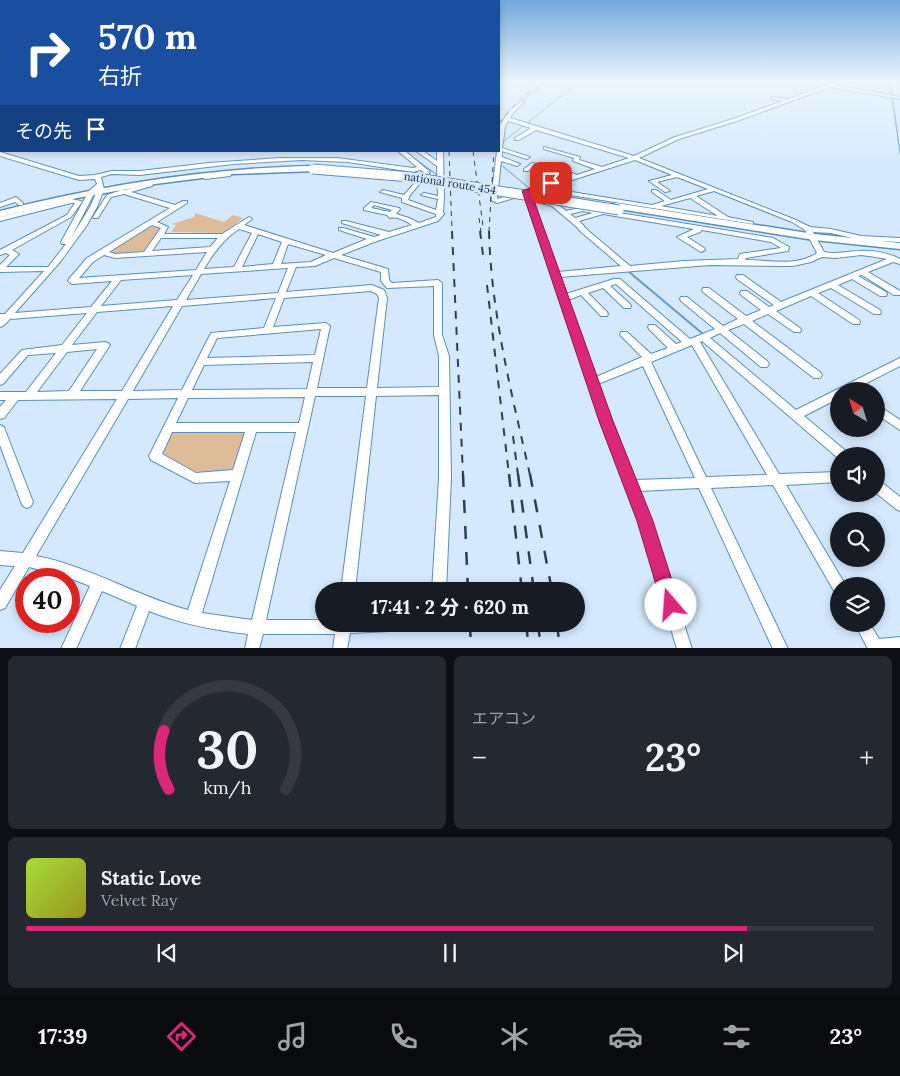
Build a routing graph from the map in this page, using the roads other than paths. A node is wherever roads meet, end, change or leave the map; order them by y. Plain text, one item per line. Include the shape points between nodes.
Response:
1 (512, 112) edge
2 (758, 112) edge
3 (506, 119) junction
4 (535, 128) junction
5 (517, 139) dead end
6 (546, 148) dead end
7 (500, 149) edge
8 (402, 152) edge
9 (420, 152) edge
10 (440, 152) edge
11 (500, 152) edge
12 (0, 154) edge
13 (499, 158) junction
14 (527, 158) dead end
15 (635, 158) junction
16 (517, 164) dead end
17 (440, 165) junction
18 (422, 167) junction
19 (602, 169) junction
20 (526, 170) dead end
21 (554, 171) junction
22 (228, 175) dead end
23 (678, 175) junction
24 (546, 176) dead end
25 (388, 177) dead end
26 (578, 177) junction
27 (420, 183) junction
28 (97, 186) junction
29 (537, 187) junction
30 (715, 189) junction
31 (122, 190) junction
32 (526, 191) junction
33 (654, 191) dead end
34 (667, 191) dead end
35 (383, 192) dead end
36 (424, 195) dead end
37 (691, 196) junction
38 (405, 197) junction
39 (441, 198) junction
40 (531, 200) junction
41 (184, 202) dead end
42 (670, 202) junction
43 (21, 204) junction
44 (0, 205) edge
45 (652, 207) junction
46 (176, 208) junction
47 (0, 210) edge
48 (603, 212) junction
49 (566, 213) junction
50 (0, 214) edge
51 (440, 214) junction
52 (390, 216) dead end
53 (96, 217) dead end
54 (0, 219) edge
55 (249, 219) dead end
56 (574, 220) junction
57 (728, 220) junction
58 (151, 222) junction
59 (751, 223) dead end
60 (238, 226) junction
61 (342, 226) joint
62 (418, 226) junction
63 (698, 228) junction
64 (256, 232) junction
65 (388, 234) junction
66 (159, 236) junction
67 (224, 236) junction
68 (813, 236) junction
69 (374, 239) junction
70 (286, 240) junction
71 (900, 240) edge
72 (900, 246) edge
73 (212, 249) junction
74 (700, 250) dead end
75 (3, 252) edge
76 (102, 252) junction
77 (146, 254) junction
78 (821, 254) junction
79 (333, 255) junction
80 (898, 257) edge
81 (741, 262) junction
82 (292, 265) junction
83 (276, 266) junction
84 (237, 269) junction
85 (627, 269) junction
86 (0, 270) edge
87 (47, 270) junction
88 (199, 272) junction
89 (862, 272) junction
90 (556, 274) junction
91 (852, 276) junction
92 (740, 277) dead end
93 (119, 278) junction
94 (617, 280) junction
95 (604, 285) junction
96 (832, 285) junction
97 (706, 290) dead end
98 (582, 292) junction
99 (744, 293) dead end
100 (812, 293) junction
101 (897, 293) dead end
102 (883, 294) dead end
103 (280, 295) junction
104 (564, 298) junction
105 (684, 299) dead end
106 (180, 303) junction
107 (780, 305) junction
108 (627, 306) dead end
109 (94, 309) junction
110 (768, 310) junction
111 (877, 312) dead end
112 (604, 314) dead end
113 (3, 317) edge
114 (745, 319) junction
115 (856, 322) dead end
116 (0, 324) edge
117 (652, 327) dead end
118 (267, 330) junction
119 (722, 330) junction
120 (797, 330) dead end
121 (624, 334) dead end
122 (699, 338) junction
123 (65, 348) junction
124 (674, 348) junction
125 (319, 358) junction
126 (647, 359) junction
127 (201, 362) junction
128 (900, 362) edge
129 (764, 364) dead end
130 (817, 375) dead end
131 (0, 382) edge
132 (593, 382) junction
133 (860, 382) edge
134 (372, 391) junction
135 (444, 391) junction
136 (311, 393) junction
137 (184, 394) junction
138 (125, 395) junction
139 (0, 396) edge
140 (15, 396) junction
141 (28, 396) junction
142 (71, 396) junction
143 (830, 398) edge
144 (0, 415) edge
145 (885, 415) edge
146 (795, 416) junction
147 (900, 426) edge
148 (252, 427) junction
149 (303, 427) junction
150 (169, 428) junction
151 (0, 430) edge
152 (832, 447) edge
153 (238, 475) junction
154 (830, 477) edge
155 (776, 479) junction
156 (703, 483) junction
157 (631, 486) junction
158 (885, 492) edge
159 (26, 502) dead end
160 (900, 505) edge
161 (0, 558) edge
162 (27, 559) junction
163 (835, 577) edge
164 (349, 582) edge
165 (439, 582) edge
166 (98, 584) junction
167 (0, 603) edge
168 (145, 603) junction
169 (193, 618) junction
170 (315, 626) edge
171 (257, 627) junction
172 (343, 632) edge
173 (867, 632) edge
174 (900, 644) edge
175 (68, 648) edge
176 (127, 648) edge
177 (252, 648) edge
178 (340, 648) edge
179 (685, 648) edge
180 (781, 648) edge
181 (876, 648) edge

1 - 3 street
2 - 15 street via 677,138
3 - 4 street
3 - 7 street via 500,133
4 - 5 street
4 - 15 street
6 - 19 street
7 - 14 street
8 - 18 street
9 - 17 street
10 - 17 street
11 - 13 street
12 - 28 street
13 - 16 street
13 - 32 street via 494,200
15 - 19 street
15 - 23 street
17 - 39 street
18 - 27 street via 427,172
18 - 28 street via 413,170 328,159 202,164 134,174 115,170
19 - 26 street
20 - 21 street via 534,164
21 - 24 street
21 - 26 street
22 - 31 street
23 - 30 street
23 - 34 street via 652,181
25 - 27 street
26 - 29 street
27 - 38 street
28 - 43 highway, national route 454
28 - 50 highway, national route 454
28 - 68 highway, national route 454, bridge via 210,169 313,167 403,176
28 - 87 street via 75,238
29 - 32 street
29 - 45 street
30 - 37 street
30 - 68 street via 794,221
31 - 46 street
31 - 53 street via 109,196
32 - 40 street
33 - 42 street
35 - 38 street
36 - 39 street
37 - 42 street
37 - 57 street
38 - 51 street via 406,203
39 - 51 street
40 - 49 street via 554,204
40 - 90 street
41 - 46 street
42 - 45 street
43 - 44 street via 16,200
43 - 47 highway, national route 454
45 - 57 street
46 - 58 street
48 - 49 street via 584,209
48 - 56 street
48 - 63 street
49 - 56 street
51 - 62 street via 436,220
52 - 62 street
54 - 75 street via 71,201 79,202 69,216
55 - 60 street
56 - 85 street
57 - 59 street
58 - 66 street via 165,227
58 - 76 street
60 - 64 street
60 - 67 street
61 - 65 street
61 - 69 street
62 - 65 street
63 - 74 street via 698,231 681,237
63 - 81 street via 773,240 785,247 743,256
64 - 70 street
64 - 84 street
65 - 69 street
66 - 67 street
66 - 77 street
67 - 73 street
68 - 71 street via 831,231 861,238
68 - 72 highway, national route 454
68 - 78 street
68 - 80 highway, national route 454
69 - 79 street
70 - 79 street
70 - 83 street
73 - 77 street
73 - 88 street
75 - 86 street via 15,254
76 - 77 street via 115,256
76 - 93 street via 90,260 72,281
78 - 80 street via 863,253
78 - 81 street via 812,260 798,262
79 - 82 street via 312,264
79 - 135 street via 385,271 385,281 390,286 438,283 438,335 444,356
80 - 89 street
81 - 85 street
82 - 83 street
82 - 103 street
83 - 84 street
84 - 88 street
85 - 90 street
85 - 94 street via 626,276
86 - 87 street
87 - 113 street
88 - 93 street
88 - 106 street
89 - 91 street
89 - 101 street
90 - 104 street
91 - 96 street
91 - 102 street
92 - 107 street
93 - 109 street
94 - 95 street
94 - 122 street
95 - 98 street
95 - 108 street
96 - 100 street
96 - 111 street
97 - 114 street
98 - 104 street
98 - 112 street
99 - 110 street
100 - 107 street
100 - 115 street
103 - 106 street
103 - 118 street
103 - 134 street via 372,288 380,292 383,298
104 - 132 street
105 - 119 street
106 - 109 street
106 - 138 street
107 - 110 street
109 - 113 street
109 - 123 street
110 - 114 street
110 - 120 street
113 - 116 street
114 - 119 street
114 - 130 street
117 - 124 street
118 - 125 street via 326,326
118 - 127 street via 214,335
119 - 122 street
119 - 129 street
121 - 126 street
122 - 124 street
122 - 146 street
122 - 155 street
123 - 131 street via 25,352
123 - 141 street
123 - 142 street via 105,344
124 - 126 street
125 - 127 street
125 - 136 street
126 - 132 street
126 - 156 street
127 - 137 street
128 - 133 street
132 - 157 street
134 - 135 street
134 - 136 street
134 - 164 street
135 - 165 street via 445,478
136 - 137 street
136 - 149 street
137 - 138 street
137 - 150 street
138 - 142 street
138 - 162 street
139 - 140 street
140 - 141 street
140 - 144 street
141 - 142 street
143 - 146 street
145 - 147 street
146 - 152 street
148 - 149 street
148 - 150 street
148 - 153 street
149 - 171 street
150 - 153 street via 155,456 195,478
151 - 159 street
153 - 169 street
154 - 155 street
155 - 156 street
155 - 163 street
156 - 157 street
156 - 180 street
157 - 179 street
158 - 160 street
161 - 162 street
162 - 166 street via 52,565
162 - 167 street
166 - 168 street
166 - 175 street
168 - 169 street
168 - 176 street
169 - 171 street via 239,628
170 - 171 street
171 - 177 street
172 - 178 street
173 - 181 street
174 - 181 street

